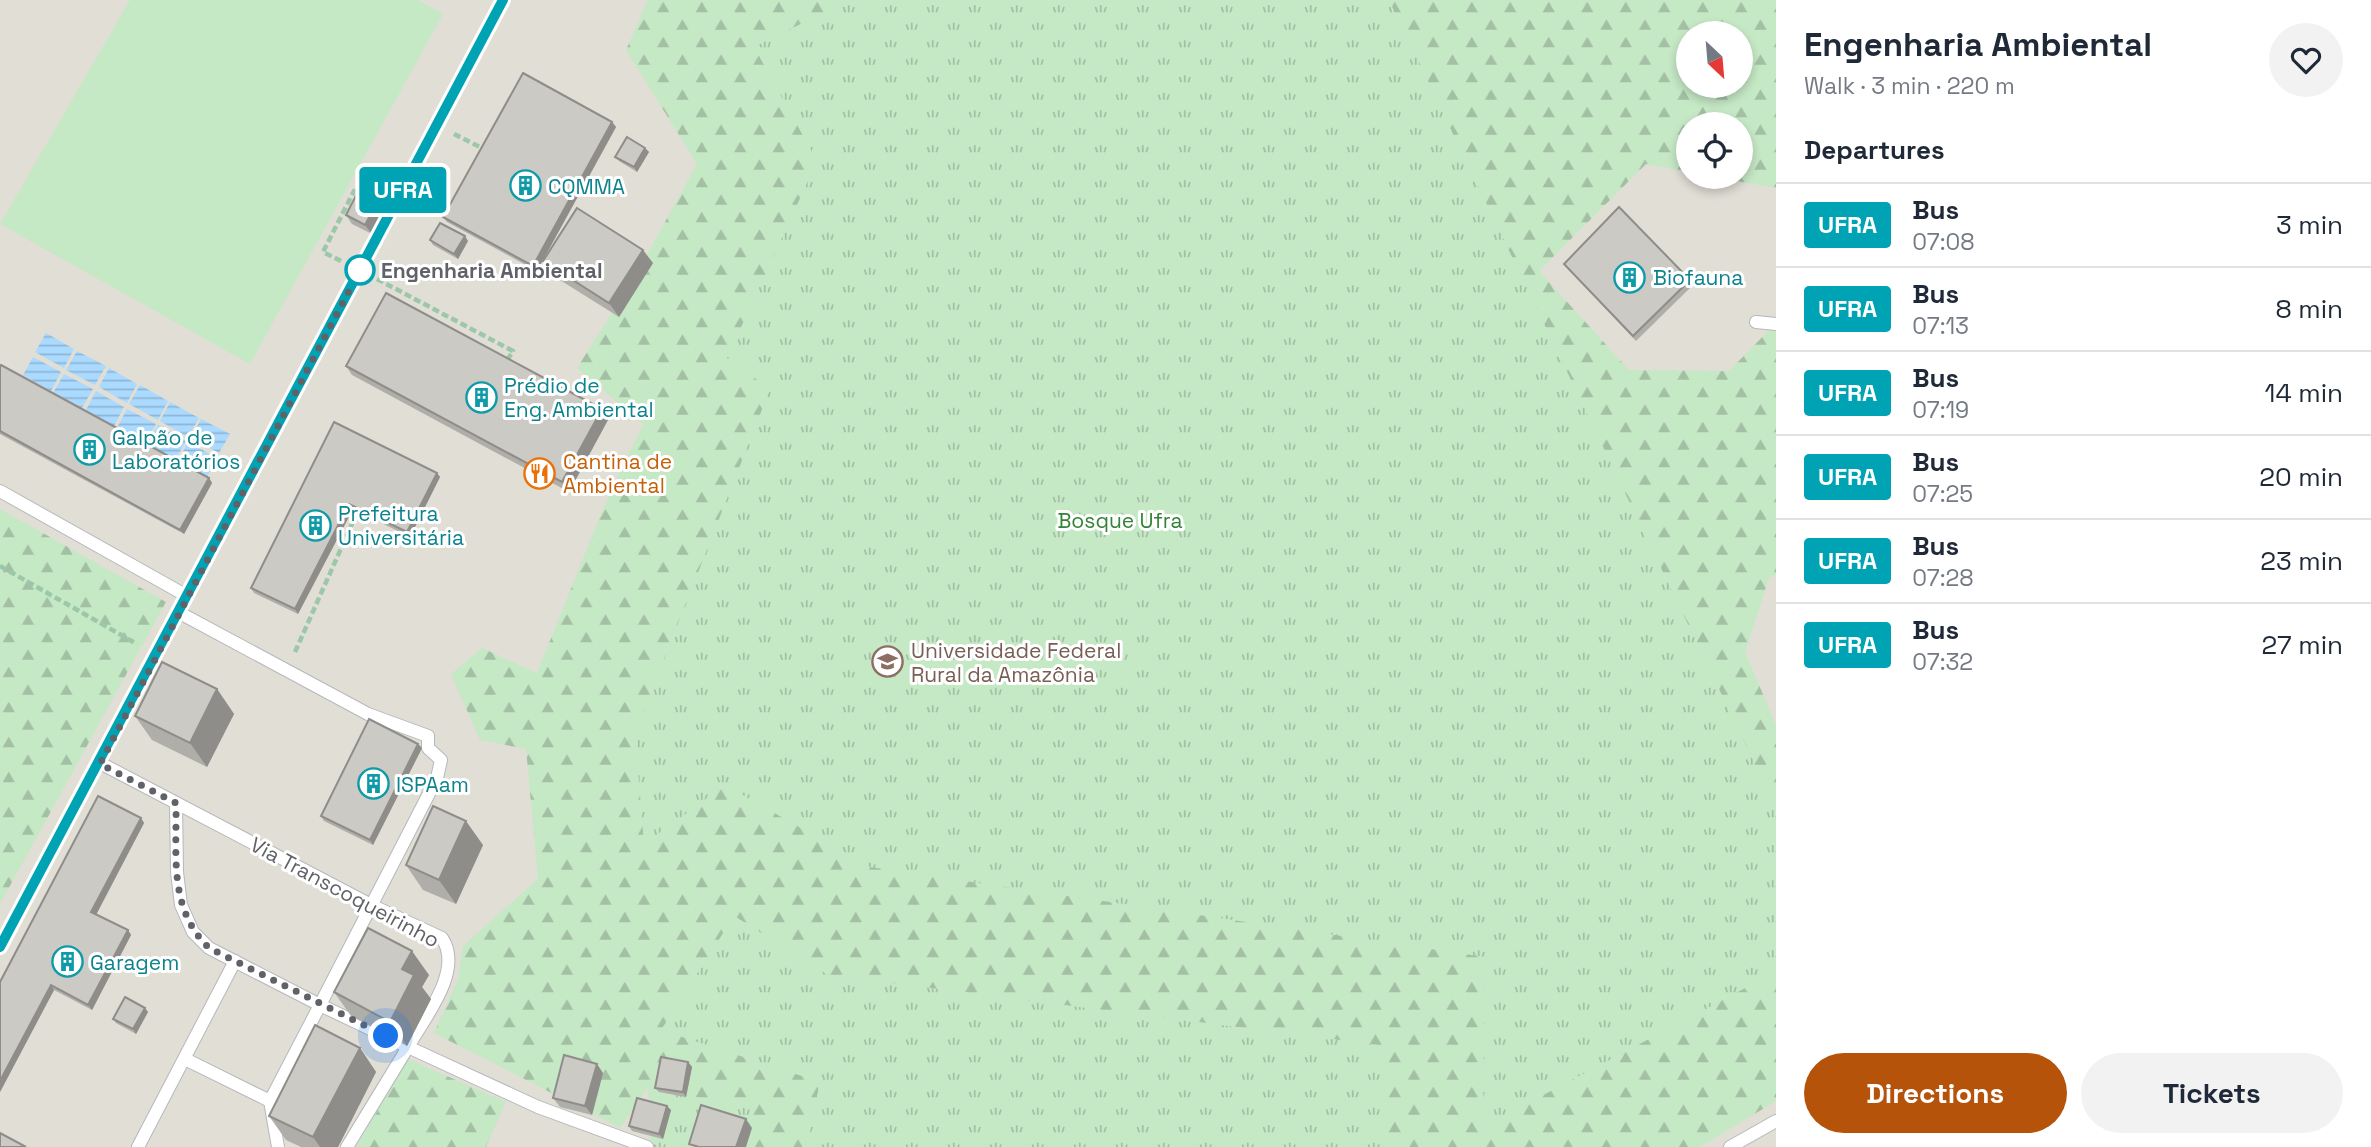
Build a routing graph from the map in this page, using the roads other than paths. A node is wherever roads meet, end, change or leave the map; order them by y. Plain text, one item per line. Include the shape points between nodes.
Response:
1 (503, 0) edge
2 (1756, 322) dead end
3 (1776, 324) edge
4 (0, 491) edge
5 (187, 596) junction
6 (178, 612) junction
7 (100, 764) junction
8 (176, 803) junction
9 (373, 906) junction
10 (0, 947) edge
11 (235, 961) junction
12 (320, 1005) junction
13 (408, 1047) junction
14 (185, 1059) junction
15 (270, 1101) junction
16 (1776, 1121) edge
17 (138, 1147) edge
18 (278, 1147) edge
19 (347, 1147) edge
20 (647, 1147) edge
21 (1730, 1147) edge

1 - 5 lane
2 - 3 lane
4 - 5 lane
5 - 6 lane
6 - 7 lane
6 - 9 lane via 368,714 428,736 428,748 441,760 437,778
7 - 8 lane, Via Transcoqueirinho
7 - 10 lane
8 - 9 lane, Via Transcoqueirinho
8 - 11 lane via 181,905 192,932 209,948
9 - 12 lane
9 - 13 lane, Via Transcoqueirinho via 442,938 448,947 450,966 445,979
11 - 12 lane
11 - 14 lane
12 - 13 lane
12 - 15 lane
13 - 19 lane
13 - 20 lane via 538,1107
14 - 15 lane
14 - 17 lane
15 - 18 lane
16 - 21 lane

